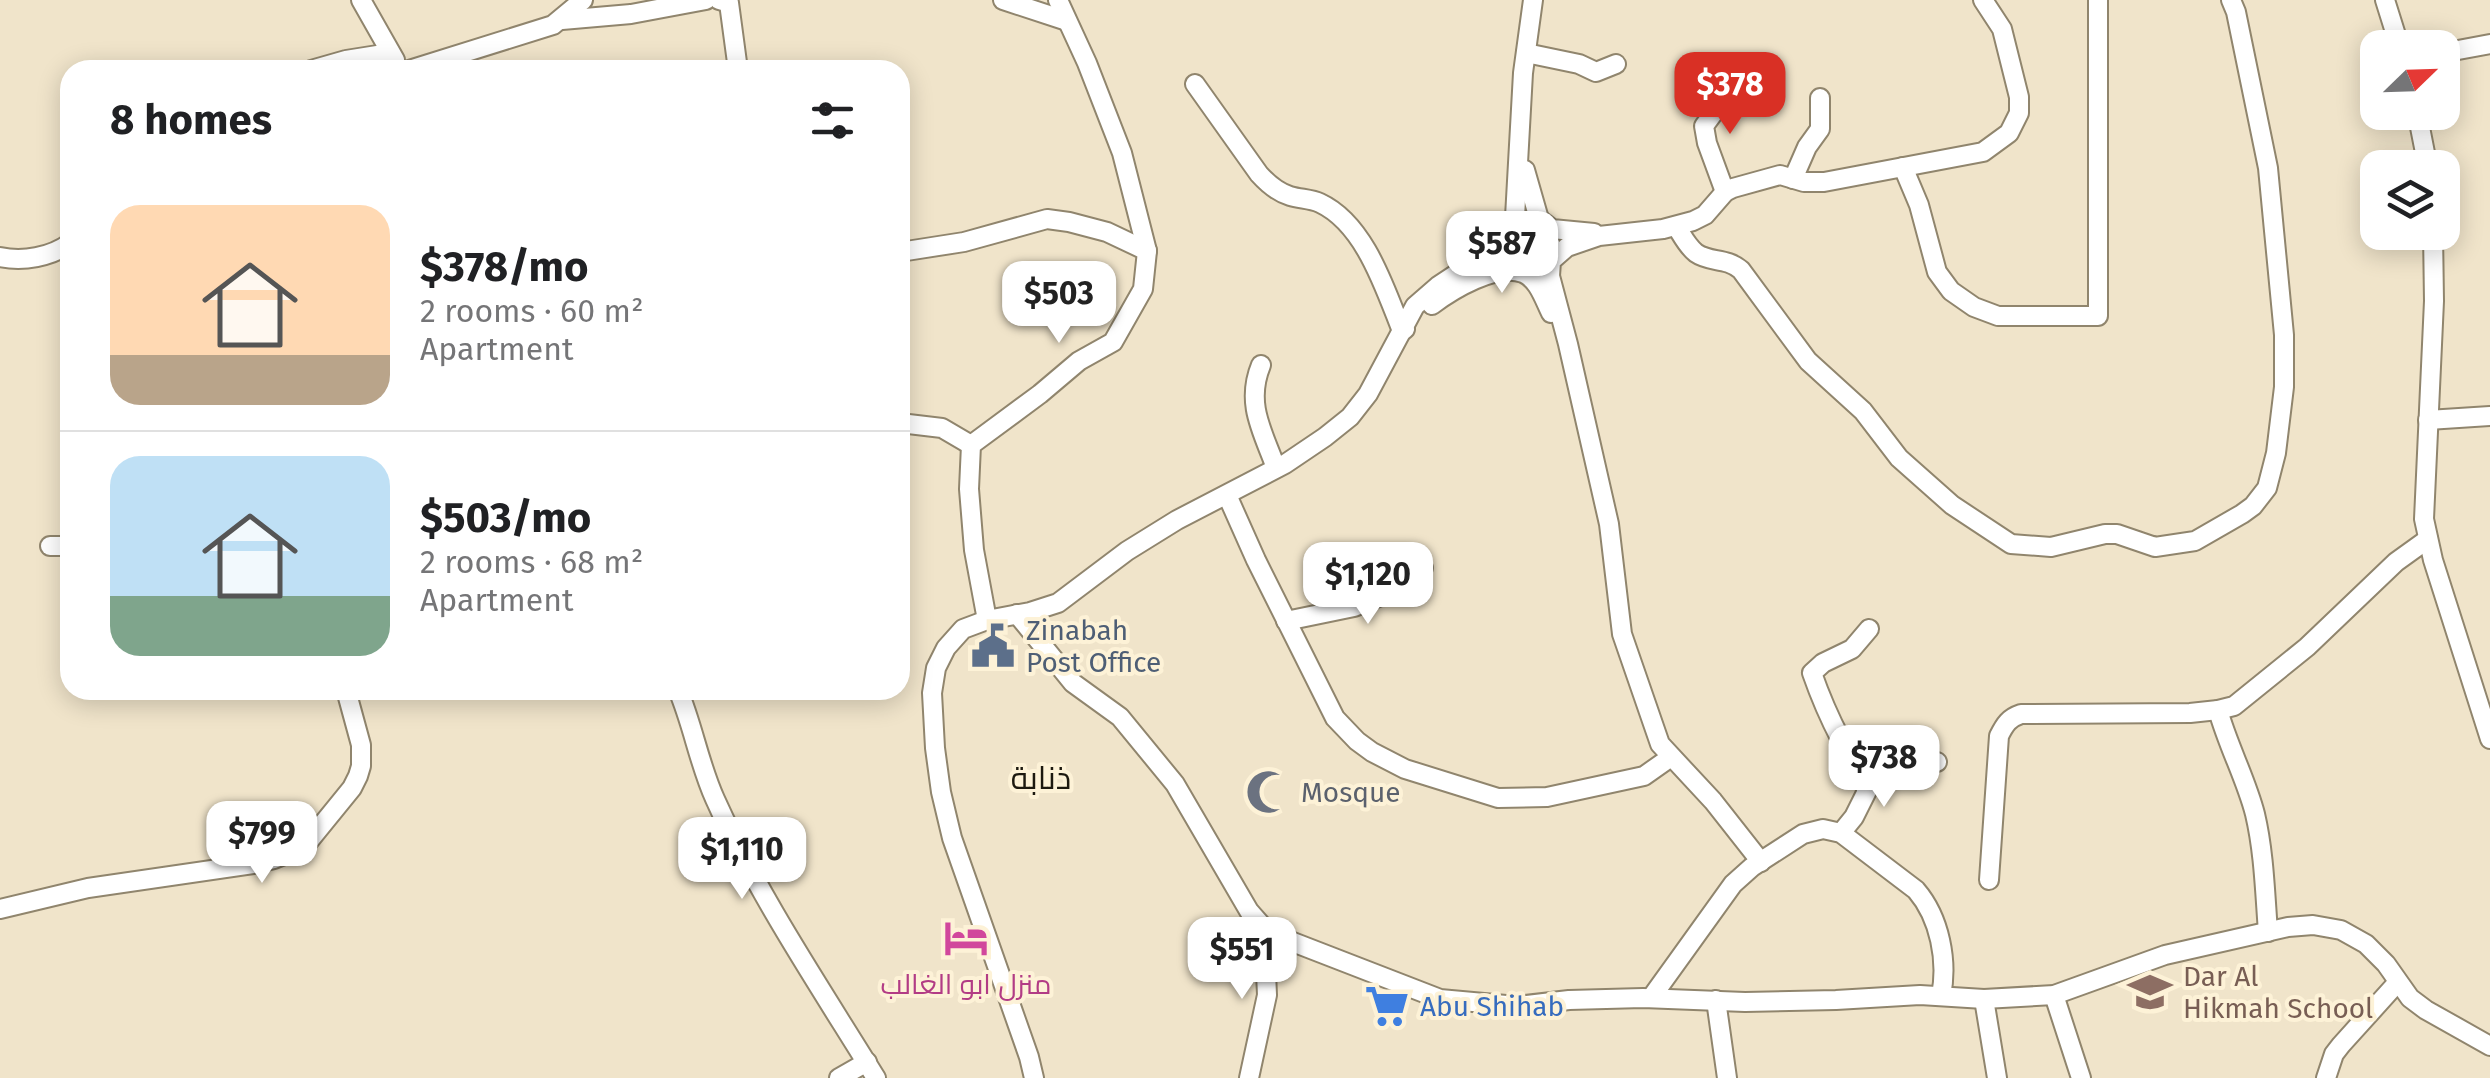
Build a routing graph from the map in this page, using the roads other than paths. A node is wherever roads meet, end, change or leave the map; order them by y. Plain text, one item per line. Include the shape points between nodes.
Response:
1 (361, 0) edge
2 (583, 0) edge
3 (706, 0) edge
4 (1003, 0) edge
5 (1058, 0) edge
6 (1533, 0) edge
7 (1983, 0) edge
8 (2098, 0) edge
9 (2230, 0) edge
10 (2384, 0) edge
11 (726, 1) edge
12 (561, 20) junction
13 (1067, 21) junction
14 (2394, 30) edge
15 (2490, 44) edge
16 (2460, 50) edge
17 (390, 53) junction
18 (1526, 53) junction
19 (346, 60) edge
20 (396, 60) edge
21 (438, 60) edge
22 (736, 60) edge
23 (1616, 64) dead end
24 (1744, 80) dead end
25 (1195, 84) dead end
26 (1820, 98) dead end
27 (1520, 149) junction
28 (1903, 167) junction
29 (1793, 178) junction
30 (1725, 192) junction
31 (1515, 218) junction
32 (1540, 219) junction
33 (1676, 226) junction
34 (1609, 234) junction
35 (60, 250) edge
36 (910, 250) edge
37 (2433, 250) edge
38 (1147, 252) junction
39 (0, 256) edge
40 (1402, 331) junction
41 (1262, 365) dead end
42 (1574, 368) junction
43 (2490, 416) edge
44 (2428, 420) junction
45 (910, 425) edge
46 (971, 445) junction
47 (1276, 468) junction
48 (1227, 495) junction
49 (2428, 539) junction
50 (50, 546) dead end
51 (60, 546) edge
52 (1422, 568) dead end
53 (1018, 614) junction
54 (987, 620) junction
55 (1286, 621) junction
56 (1869, 629) dead end
57 (348, 700) edge
58 (682, 700) edge
59 (2218, 710) junction
60 (2489, 736) edge
61 (1671, 757) junction
62 (1937, 762) dead end
63 (1862, 776) junction
64 (1841, 832) junction
65 (1760, 862) junction
66 (1989, 880) dead end
67 (0, 909) edge
68 (1264, 928) junction
69 (2268, 932) junction
70 (2397, 984) junction
71 (2054, 995) junction
72 (1941, 996) junction
73 (1651, 998) junction
74 (1984, 999) junction
75 (1716, 1000) junction
76 (2490, 1046) edge
77 (871, 1070) edge
78 (839, 1078) edge
79 (1034, 1078) edge
80 (1249, 1078) edge
81 (1727, 1078) edge
82 (1997, 1078) edge
83 (2081, 1078) edge
84 (2326, 1078) edge

1 - 17 street
2 - 12 street
3 - 12 street
4 - 13 street
5 - 13 street
6 - 18 street
7 - 28 street via 2002,29 2019,113 2002,140 1983,152
8 - 28 street via 2098,316 1998,316 1950,292 1937,272
9 - 33 street via 2268,168 2284,387 2266,488 2252,506 2195,541 2154,547 2105,534 2050,547 2010,544 1952,506 1899,458 1862,411 1808,361 1742,270 1700,256
10 - 14 street
11 - 22 street
12 - 21 street
13 - 38 street via 1122,153
15 - 16 street
17 - 19 street
17 - 20 street
18 - 23 street via 1596,72
18 - 27 street
24 - 30 street via 1704,126
25 - 40 street via 1269,185 1324,205 1358,236
26 - 29 street via 1820,128
27 - 31 street
27 - 32 street
28 - 29 street via 1815,183
29 - 30 street via 1768,177
30 - 33 street via 1705,214
31 - 32 street via 1508,250 1528,268 1550,253
31 - 40 street via 1494,249 1414,306
32 - 34 street via 1552,229
33 - 34 street
34 - 42 street via 1567,247 1552,261
35 - 39 street via 24,259
36 - 38 street via 1059,219
37 - 44 street
38 - 46 street via 1143,289 1112,342
40 - 42 street via 1472,281 1522,273 1540,291
40 - 47 street via 1350,417
41 - 47 street via 1254,410
42 - 61 street via 1609,524 1622,634 1660,744
43 - 44 street
44 - 49 street
45 - 46 street via 942,428
46 - 54 street via 974,550
47 - 48 street
48 - 53 street via 1127,551 1058,604
48 - 55 street
49 - 59 street via 2307,647 2234,706
49 - 60 street
50 - 51 street
52 - 55 street via 1385,594
53 - 54 street
53 - 68 street via 1073,683 1120,717 1176,784
54 - 79 street via 963,629 936,668 935,748 952,838
55 - 61 street via 1335,718 1372,752 1405,769 1498,798 1547,797 1644,776
56 - 63 street via 1852,649 1812,674
57 - 67 street via 361,766 352,788 304,847 252,864 88,888
58 - 77 street via 735,842
59 - 66 street via 2012,717 1999,736
59 - 69 street via 2255,815
61 - 65 street
62 - 63 street
63 - 64 street via 1867,791
64 - 65 street via 1803,834
64 - 72 street via 1924,899 1943,956
65 - 73 street via 1733,884
68 - 73 street via 1440,999 1517,1006
68 - 80 street via 1268,996
69 - 70 street via 2314,925 2341,930 2376,953
69 - 71 street via 2164,955
70 - 76 street via 2419,1006
70 - 84 street via 2341,1044
71 - 74 street
71 - 83 street
72 - 74 street
72 - 75 street
73 - 75 street
74 - 82 street
75 - 81 street
77 - 78 street

